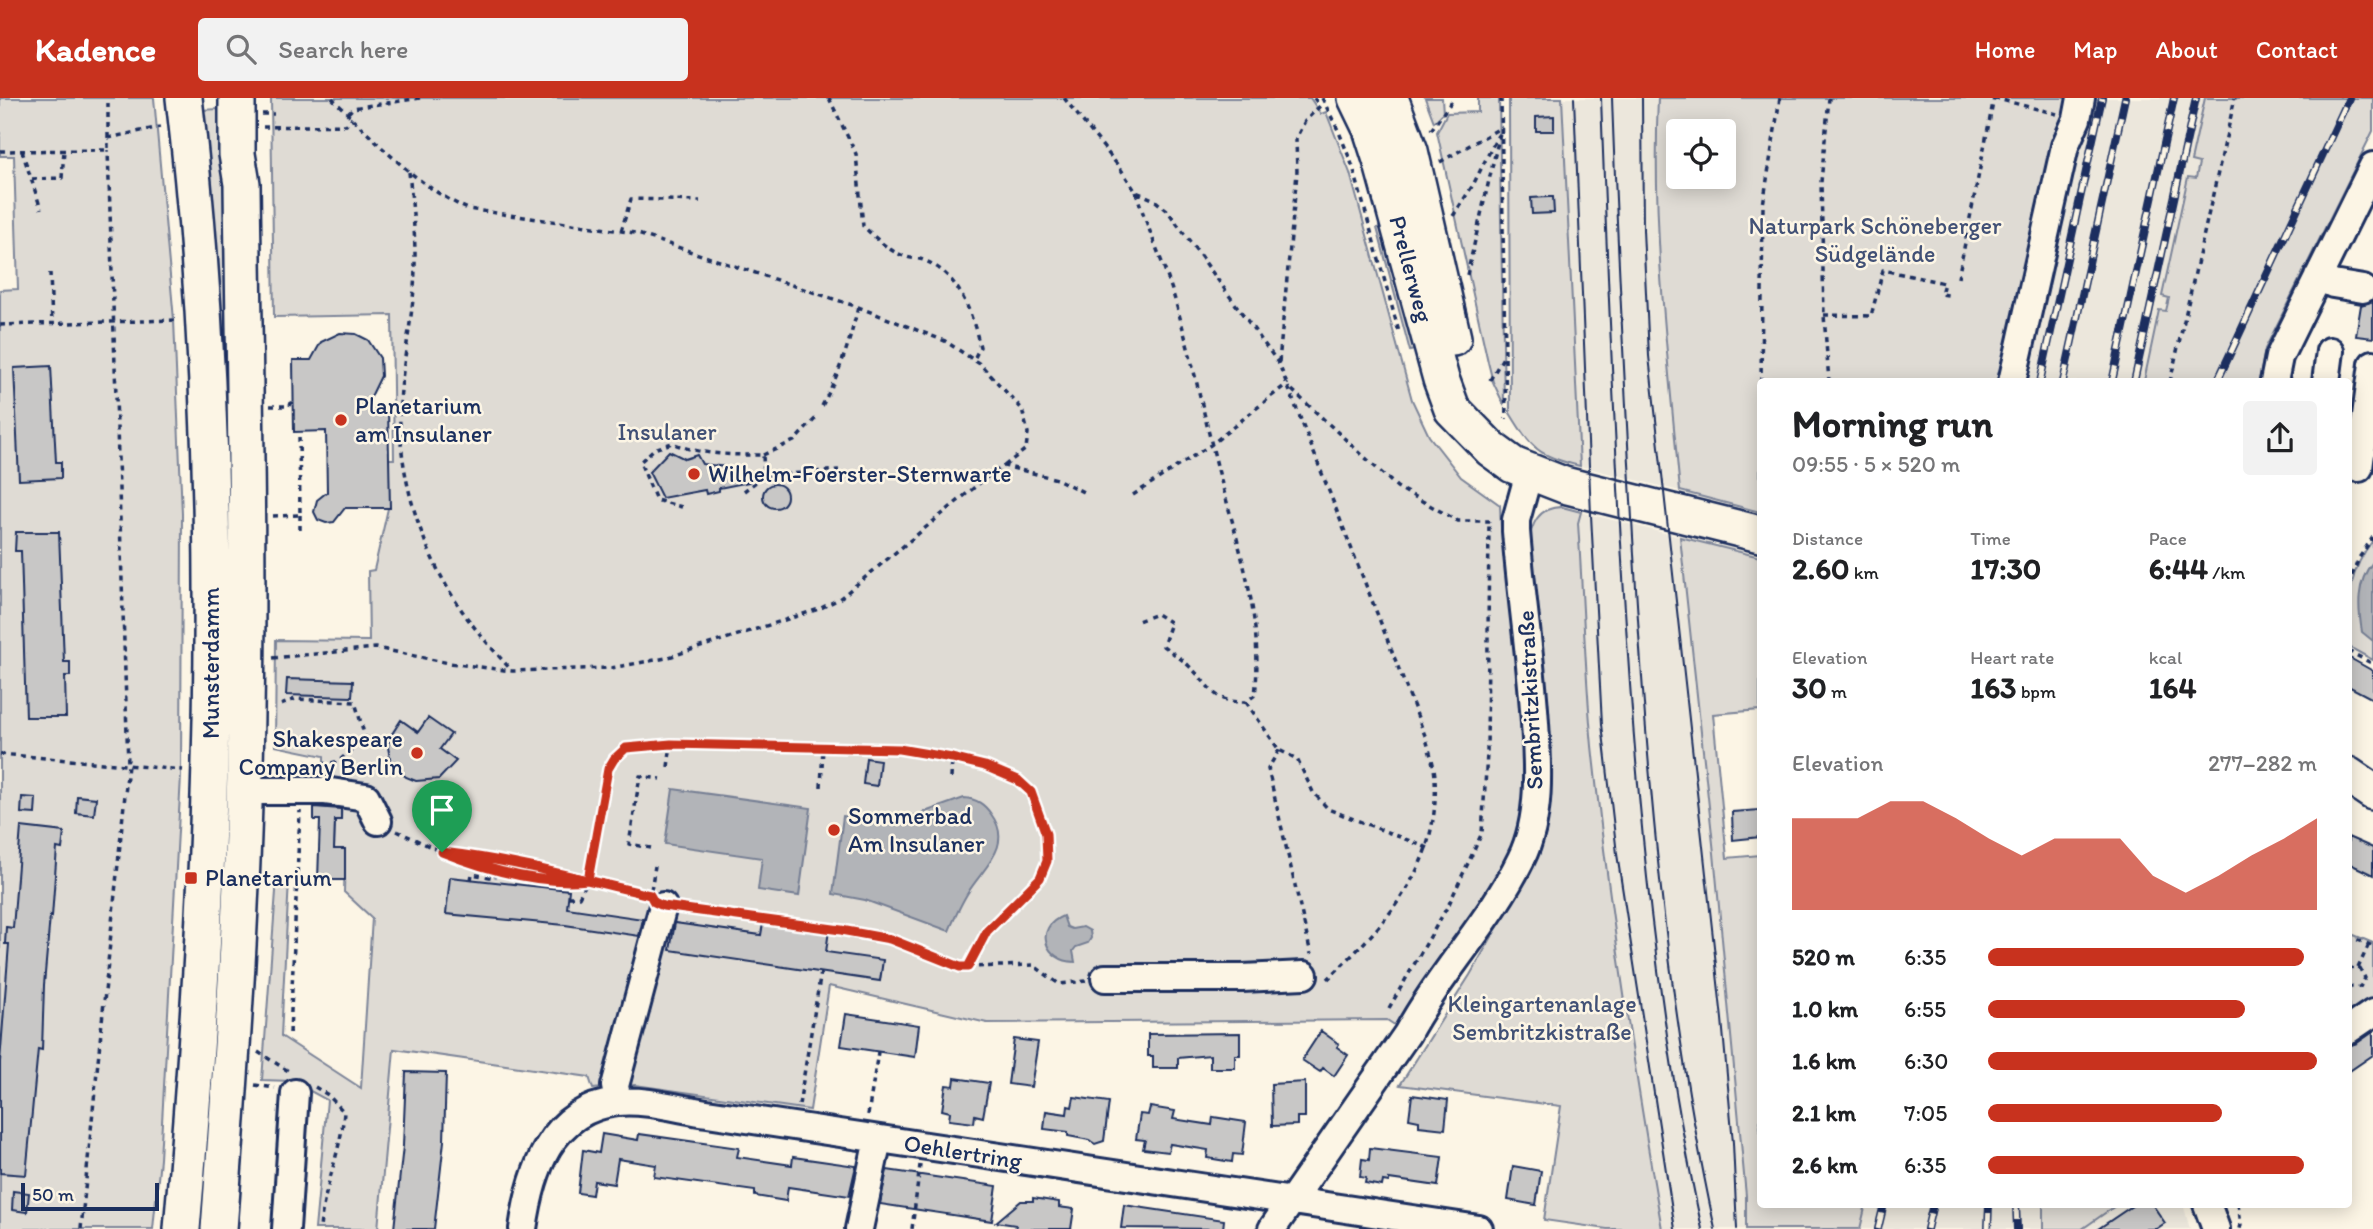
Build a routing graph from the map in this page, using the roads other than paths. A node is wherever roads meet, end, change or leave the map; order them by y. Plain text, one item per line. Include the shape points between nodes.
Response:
1 (184, 98) edge
2 (1356, 98) edge
3 (1390, 98) edge
4 (249, 106) edge
5 (2079, 108) edge
6 (2373, 166) edge
7 (2318, 276) junction
8 (2363, 289) dead end
9 (2330, 351) dead end
10 (2373, 364) edge
11 (2013, 378) edge
12 (2275, 378) edge
13 (2327, 378) edge
14 (1492, 426) junction
15 (2352, 467) edge
16 (1529, 473) junction
17 (1757, 533) edge
18 (2352, 778) edge
19 (244, 791) junction
20 (2373, 792) edge
21 (378, 821) road end
22 (657, 897) road end
23 (1315, 973) road end
24 (1105, 978) road end
25 (2373, 1013) edge
26 (2352, 1027) edge
27 (298, 1083) road end
28 (618, 1102) junction
29 (872, 1131) junction
30 (1291, 1200) junction
31 (2208, 1208) edge
32 (1382, 1222) edge
33 (182, 1229) edge
34 (219, 1229) edge
35 (286, 1229) edge
36 (523, 1229) edge
37 (859, 1229) edge
38 (1272, 1229) edge
39 (1479, 1229) edge
40 (2216, 1229) edge

1 - 33 main road, Munsterdamm via 204,326 212,605 206,879
2 - 14 main road, Prellerweg via 1381,160 1452,409
3 - 14 main road, Prellerweg via 1410,151 1459,363 1473,405
4 - 19 main road, Munsterdamm via 237,154 242,184 246,424
5 - 11 street via 2065,146
6 - 7 street
7 - 8 street via 2333,284
7 - 12 street via 2279,357
9 - 13 street
10 - 15 street via 2358,468
14 - 16 main road, Prellerweg via 1503,459
16 - 17 main road, Prellerweg
16 - 30 street, Sembritzkistraße via 1516,520 1536,737 1536,799 1528,844 1402,1042
18 - 20 main road
19 - 21 street via 324,791 366,797
19 - 34 main road, Munsterdamm
22 - 28 street via 615,1086
23 - 24 street
25 - 26 street
27 - 35 street
28 - 29 street, Oehlertring
28 - 36 street, Oehlertring via 571,1120 545,1148
29 - 30 street, Oehlertring
29 - 37 street via 867,1200
30 - 32 street, Oehlertring
30 - 38 street, Sembritzkistraße
31 - 40 street
32 - 39 street, Oehlertring

